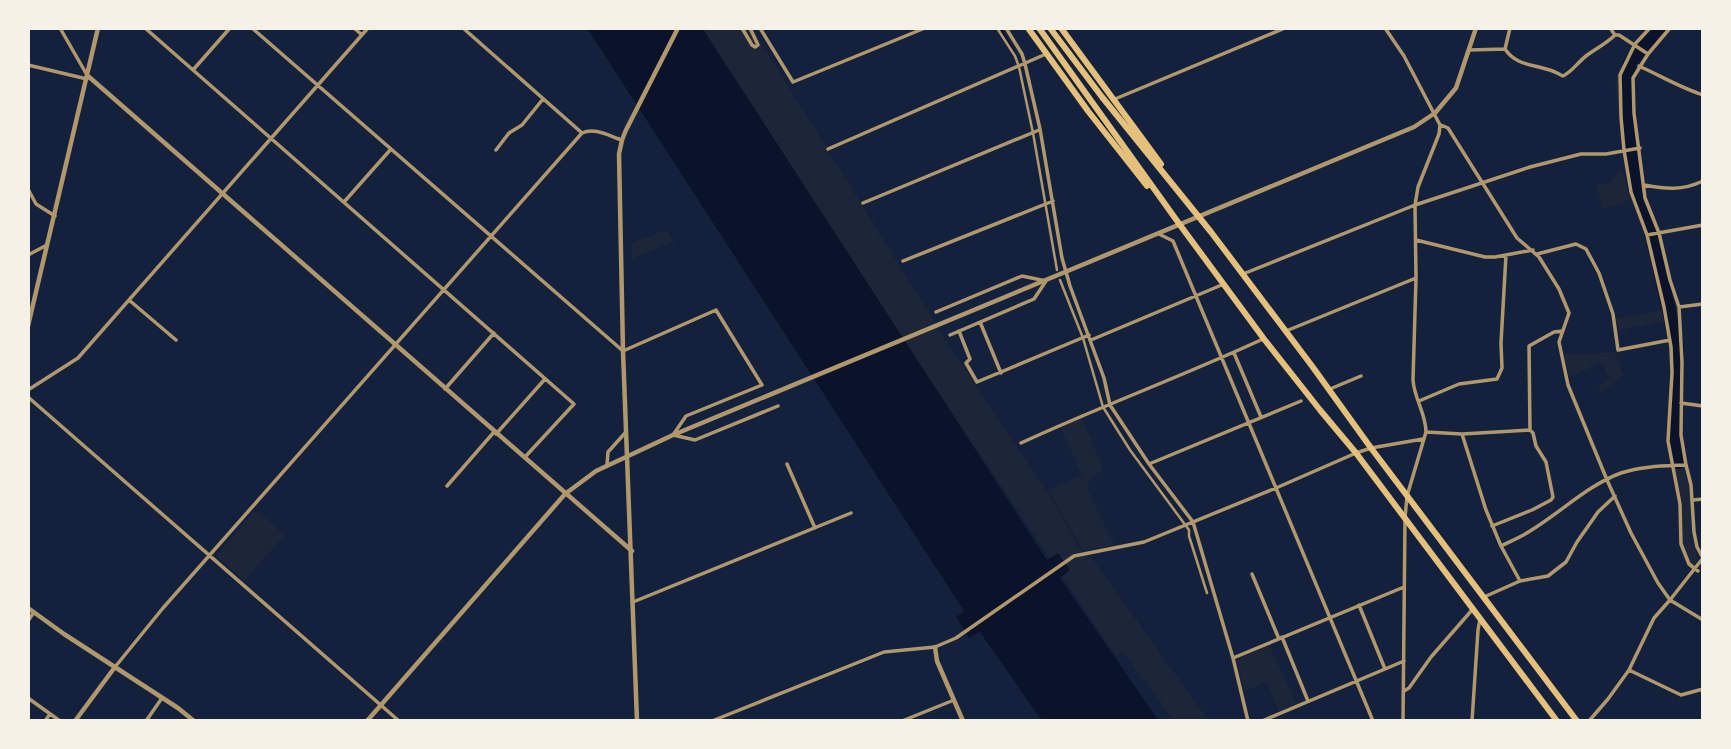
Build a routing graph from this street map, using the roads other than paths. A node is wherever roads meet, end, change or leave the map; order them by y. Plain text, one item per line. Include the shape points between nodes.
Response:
1 (60, 28) edge
2 (99, 28) edge
3 (145, 28) edge
4 (230, 28) edge
5 (252, 28) edge
6 (354, 28) edge
7 (368, 28) edge
8 (463, 28) edge
9 (678, 28) edge
10 (742, 28) edge
11 (750, 28) edge
12 (760, 28) edge
13 (925, 28) edge
14 (997, 28) edge
15 (1006, 28) edge
16 (1028, 28) edge
17 (1039, 28) edge
18 (1050, 28) edge
19 (1061, 28) edge
20 (1285, 28) edge
21 (1385, 28) edge
22 (1476, 28) edge
23 (1510, 28) edge
24 (1610, 28) edge
25 (1650, 28) edge
26 (1671, 28) edge
27 (362, 35) junction
28 (1615, 35) junction
29 (1637, 45) junction
30 (1505, 48) junction
31 (1469, 50) junction
32 (1646, 52) junction
33 (1046, 54) junction
34 (1025, 64) junction
35 (28, 65) edge
36 (1639, 66) junction
37 (1019, 67) junction
38 (193, 70) junction
39 (87, 78) junction
40 (318, 86) junction
41 (1703, 95) edge
42 (543, 99) junction
43 (1115, 99) junction
44 (1435, 113) junction
45 (1440, 125) junction
46 (1040, 129) junction
47 (1033, 132) junction
48 (582, 133) junction
49 (271, 139) junction
50 (622, 140) junction
51 (1638, 148) junction
52 (391, 149) junction
53 (828, 149) dead end
54 (496, 150) dead end
55 (1626, 150) junction
56 (1703, 181) edge
57 (1483, 182) junction
58 (1643, 185) junction
59 (28, 189) edge
60 (223, 194) junction
61 (1053, 201) junction
62 (344, 202) junction
63 (863, 203) dead end
64 (1046, 204) junction
65 (1415, 205) junction
66 (55, 216) junction
67 (1199, 217) junction
68 (1180, 225) junction
69 (1703, 225) edge
70 (1159, 234) junction
71 (1652, 234) junction
72 (491, 236) junction
73 (1416, 240) junction
74 (47, 245) junction
75 (1533, 250) junction
76 (1537, 254) junction
77 (28, 255) edge
78 (1506, 255) junction
79 (903, 261) dead end
80 (1057, 270) dead end
81 (1066, 272) junction
82 (1243, 274) junction
83 (1416, 278) junction
84 (1060, 280) dead end
85 (1046, 281) junction
86 (1224, 284) junction
87 (444, 289) junction
88 (1196, 296) junction
89 (129, 300) junction
90 (1703, 304) edge
91 (1679, 307) junction
92 (936, 312) dead end
93 (980, 322) junction
94 (28, 326) edge
95 (959, 331) junction
96 (1286, 331) junction
97 (1563, 331) junction
98 (494, 333) junction
99 (950, 335) dead end
100 (1090, 337) junction
101 (1083, 338) junction
102 (1264, 339) junction
103 (176, 340) dead end
104 (1670, 340) junction
105 (395, 345) junction
106 (623, 351) junction
107 (1234, 353) junction
108 (1222, 358) junction
109 (1001, 373) junction
110 (1361, 376) dead end
111 (545, 379) junction
112 (445, 389) junction
113 (1329, 389) junction
114 (28, 390) edge
115 (28, 397) edge
116 (1301, 401) dead end
117 (1419, 401) junction
118 (1681, 403) junction
119 (778, 405) dead end
120 (1110, 405) junction
121 (1703, 406) edge
122 (1103, 407) junction
123 (1261, 417) junction
124 (1248, 422) junction
125 (1530, 430) junction
126 (627, 432) junction
127 (1426, 432) junction
128 (495, 433) junction
129 (1462, 434) junction
130 (673, 435) junction
131 (1423, 439) junction
132 (1021, 443) dead end
133 (1371, 448) junction
134 (1356, 453) junction
135 (628, 455) junction
136 (524, 459) junction
137 (787, 464) dead end
138 (1149, 464) junction
139 (607, 465) junction
140 (1686, 465) junction
141 (1673, 466) junction
142 (1607, 480) junction
143 (446, 486) dead end
144 (1276, 488) junction
145 (565, 494) junction
146 (1407, 496) junction
147 (1615, 496) junction
148 (1703, 499) edge
149 (1693, 500) junction
150 (851, 513) dead end
151 (1405, 518) junction
152 (1193, 522) junction
153 (1186, 525) junction
154 (1492, 526) junction
155 (815, 528) junction
156 (1501, 546) junction
157 (632, 551) junction
158 (209, 555) junction
159 (1702, 559) edge
160 (1698, 570) edge
161 (1252, 574) dead end
162 (1520, 582) junction
163 (1404, 587) junction
164 (1207, 593) dead end
165 (1483, 598) junction
166 (1670, 600) junction
167 (633, 602) junction
168 (1359, 605) junction
169 (28, 608) edge
170 (1474, 608) junction
171 (34, 612) junction
172 (1330, 617) junction
173 (1480, 617) junction
174 (1703, 620) edge
175 (28, 621) edge
176 (1280, 638) junction
177 (935, 647) junction
178 (1233, 658) junction
179 (1404, 661) junction
180 (115, 667) junction
181 (1385, 669) junction
182 (1629, 670) junction
183 (1357, 681) junction
184 (1703, 689) edge
185 (1404, 691) junction
186 (28, 698) edge
187 (162, 698) junction
188 (954, 700) junction
189 (1308, 701) junction
190 (381, 705) junction
191 (50, 714) junction
192 (45, 721) edge
193 (60, 721) edge
194 (75, 721) edge
195 (146, 721) edge
196 (194, 721) edge
197 (367, 721) edge
198 (399, 721) edge
199 (637, 721) edge
200 (712, 721) edge
201 (902, 721) edge
202 (963, 721) edge
203 (1248, 721) edge
204 (1262, 721) edge
205 (1373, 721) edge
206 (1403, 721) edge
207 (1472, 721) edge
208 (1558, 721) edge
209 (1577, 721) edge
210 (1589, 721) edge

1 - 39 street
2 - 39 street
3 - 38 street
4 - 38 street
5 - 40 street
6 - 27 street
7 - 27 street
8 - 42 street
9 - 50 street
10 - 11 street via 755,47 758,42
12 - 13 street via 793,82
14 - 37 street
15 - 34 street
16 - 33 main road
17 - 68 main road
18 - 67 main road
19 - 43 main road
20 - 43 street
21 - 44 street
22 - 31 street
23 - 30 street
24 - 28 street
25 - 29 street
26 - 32 street
27 - 40 street
28 - 29 street
28 - 30 street via 1563,76 1523,64
29 - 32 street
29 - 55 street via 1620,75
30 - 31 street
31 - 44 street via 1456,88
32 - 36 street
33 - 34 street
33 - 68 main road
34 - 37 street
34 - 46 street
35 - 39 street
36 - 41 street
36 - 51 street via 1633,78
37 - 47 street
37 - 53 street
38 - 49 street
39 - 60 street
39 - 66 street
40 - 49 street
40 - 52 street
42 - 48 street
42 - 54 street
43 - 67 main road
44 - 45 street
44 - 67 street via 1404,131
45 - 57 street via 1448,128
45 - 65 street
46 - 47 street
46 - 61 street
47 - 63 street
47 - 64 street
48 - 50 street via 593,130
48 - 72 street
49 - 60 street
49 - 62 street
50 - 106 street
51 - 55 street
51 - 58 street
52 - 62 street
52 - 72 street
55 - 57 street via 1581,154
55 - 71 street via 1631,192
56 - 58 street via 1678,189
57 - 65 street
57 - 75 street via 1517,238
58 - 71 street
59 - 66 street via 36,204
60 - 89 street
60 - 105 street
61 - 64 street
61 - 81 street
62 - 87 street
64 - 79 street
64 - 80 street
65 - 73 street
65 - 82 street
66 - 74 street
67 - 68 street
67 - 82 main road
68 - 70 street
68 - 86 main road
69 - 71 street
70 - 81 street
70 - 88 street via 1173,241
71 - 91 street
71 - 104 street
72 - 87 street
72 - 106 street
73 - 78 street via 1485,257
73 - 83 street
74 - 77 street
74 - 94 street
75 - 76 street
75 - 78 street
76 - 97 street via 1569,313
76 - 104 street via 1576,244 1586,249 1614,314 1618,350
78 - 117 street via 1502,368 1497,379 1459,384
81 - 85 street
81 - 100 street
82 - 96 main road
83 - 96 street
83 - 117 street via 1413,380
84 - 101 street
85 - 92 street via 1022,275
85 - 93 street via 1034,299
85 - 130 street
86 - 88 street
86 - 102 main road
87 - 98 street
87 - 105 street
88 - 100 street
88 - 108 street
89 - 103 street
89 - 114 street via 78,358
90 - 91 street
91 - 118 street
93 - 95 street
93 - 109 street
95 - 99 street
95 - 109 street via 970,359 965,363 977,382
96 - 113 main road
97 - 125 street via 1529,346
97 - 142 street via 1559,342 1568,385
98 - 111 street
98 - 112 street
100 - 101 street
100 - 120 street
101 - 109 street
101 - 122 street
102 - 107 street
102 - 134 main road
104 - 141 street via 1668,440
105 - 112 street
105 - 158 street
106 - 126 street
106 - 130 street via 716,310 762,385 686,416
107 - 108 street
107 - 123 street
108 - 120 street
108 - 124 street
110 - 113 street
111 - 128 street
111 - 136 street via 574,404
112 - 128 street
113 - 133 main road
115 - 158 street
116 - 123 street
117 - 127 street
118 - 121 street
118 - 140 street
119 - 130 street via 695,440
120 - 122 street
120 - 138 street
122 - 132 street
122 - 153 street
123 - 124 street
124 - 138 street
124 - 144 street
125 - 129 street
125 - 154 street via 1546,462 1553,497
126 - 135 street
126 - 139 street via 608,452
127 - 129 street
127 - 131 street
128 - 136 street
128 - 143 street
129 - 154 street
130 - 135 street
131 - 133 street
131 - 146 street
133 - 134 street
133 - 146 main road
134 - 144 street
134 - 151 main road
135 - 139 street
135 - 157 street
136 - 145 street
137 - 155 street
138 - 152 street
139 - 145 street
140 - 141 street
140 - 149 street
141 - 142 street via 1635,469
141 - 160 street via 1681,544 1689,564
142 - 147 street
142 - 156 street
144 - 152 street
144 - 172 street
145 - 157 street
145 - 190 street
146 - 151 street
146 - 165 main road
147 - 162 street via 1598,512 1566,562 1548,576
147 - 166 street
148 - 149 street
149 - 159 street via 1694,532
150 - 155 street
151 - 163 street
151 - 170 main road
152 - 153 street
152 - 178 street
153 - 164 street
153 - 177 street via 1144,542 1074,556 956,638
154 - 156 street
155 - 167 street
156 - 162 street
157 - 167 street
158 - 180 street
158 - 190 street
159 - 160 street
160 - 166 street
161 - 176 street
162 - 165 street
163 - 168 street
163 - 179 street
165 - 209 main road
166 - 174 street
166 - 182 street via 1654,618
167 - 199 street
168 - 172 street
168 - 181 street
169 - 171 street
170 - 173 main road
170 - 185 street
171 - 175 street
171 - 180 street
172 - 176 street
172 - 183 street
173 - 207 street
173 - 208 main road
176 - 178 street
176 - 189 street
177 - 188 street
177 - 200 street via 884,652
178 - 203 street
179 - 181 street
179 - 185 street
180 - 187 street
180 - 194 street
181 - 183 street
182 - 184 street via 1681,695
182 - 210 street
183 - 189 street
183 - 205 street
185 - 206 street
186 - 191 street
187 - 195 street
187 - 196 street
188 - 201 street
188 - 202 street
189 - 204 street
190 - 197 street
190 - 198 street
191 - 192 street
191 - 193 street

